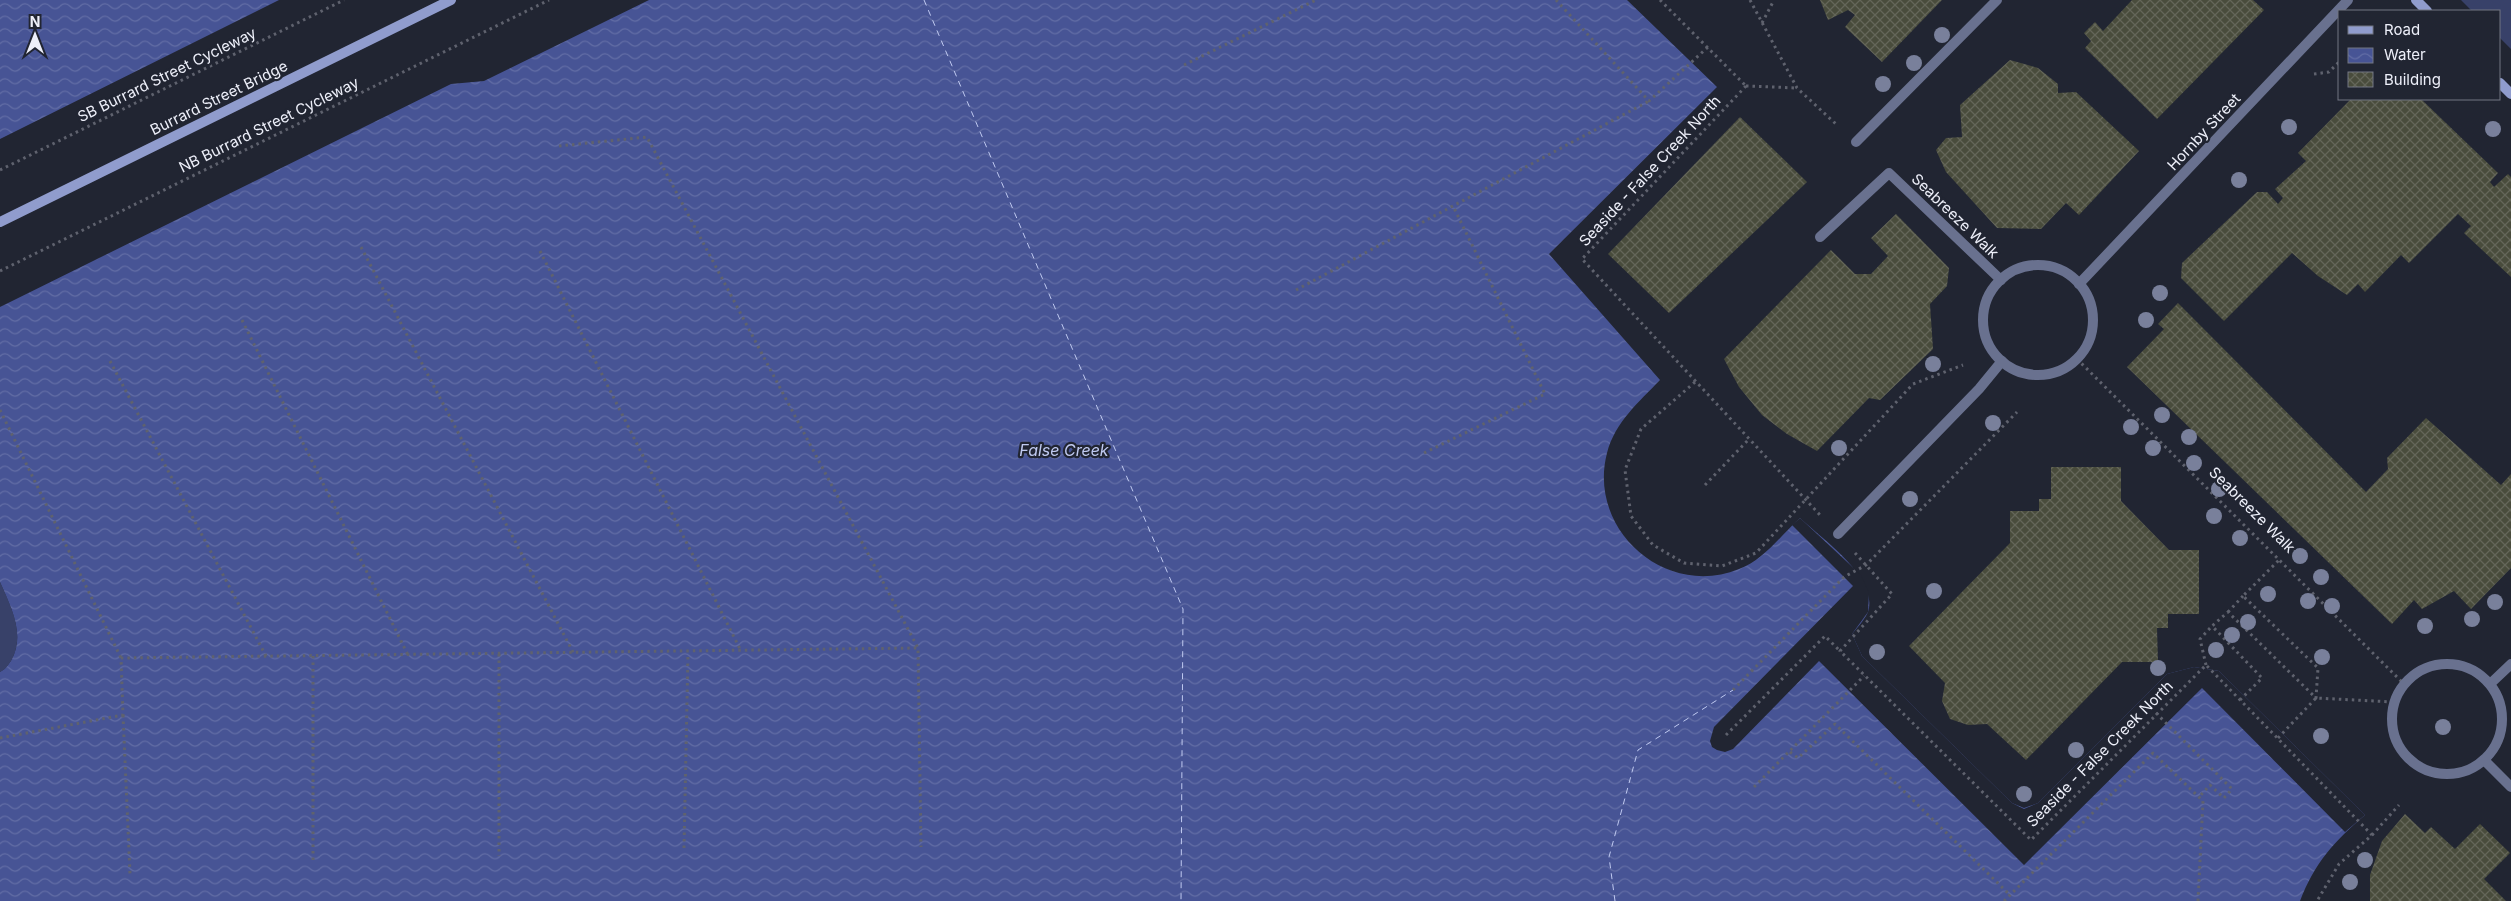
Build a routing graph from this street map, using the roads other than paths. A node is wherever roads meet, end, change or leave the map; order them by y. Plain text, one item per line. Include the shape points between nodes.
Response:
1 (451, 0) edge
2 (1998, 0) edge
3 (2348, 0) edge
4 (2416, 0) edge
5 (2339, 10) edge
6 (2426, 10) edge
7 (2338, 11) edge
8 (2501, 84) edge
9 (2511, 94) edge
10 (1856, 142) dead end
11 (0, 222) edge
12 (1820, 236) dead end
13 (2001, 280) junction
14 (2079, 284) junction
15 (2002, 361) junction
16 (1838, 534) road end
17 (2511, 664) edge
18 (2490, 684) junction
19 (2485, 761) junction
20 (2511, 787) edge

1 - 11 main road, Burrard Street Bridge
2 - 10 street
3 - 5 street, Hornby Street
4 - 6 main road
7 - 14 street, Hornby Street
8 - 9 main road
12 - 13 street, Seabreeze Walk via 1889,173
13 - 14 street via 2015,270 2032,265 2066,272
13 - 15 street via 1985,306 1984,321 1992,350
14 - 15 street via 2087,295 2094,322 2086,348 2077,359 2064,369 2032,375
15 - 16 street via 1979,389
17 - 18 street
18 - 19 street via 2499,698 2502,732
18 - 19 street via 2478,672 2463,666 2431,666 2404,684 2394,702 2391,720 2395,738 2404,754 2417,766 2434,773 2452,775
19 - 20 street

